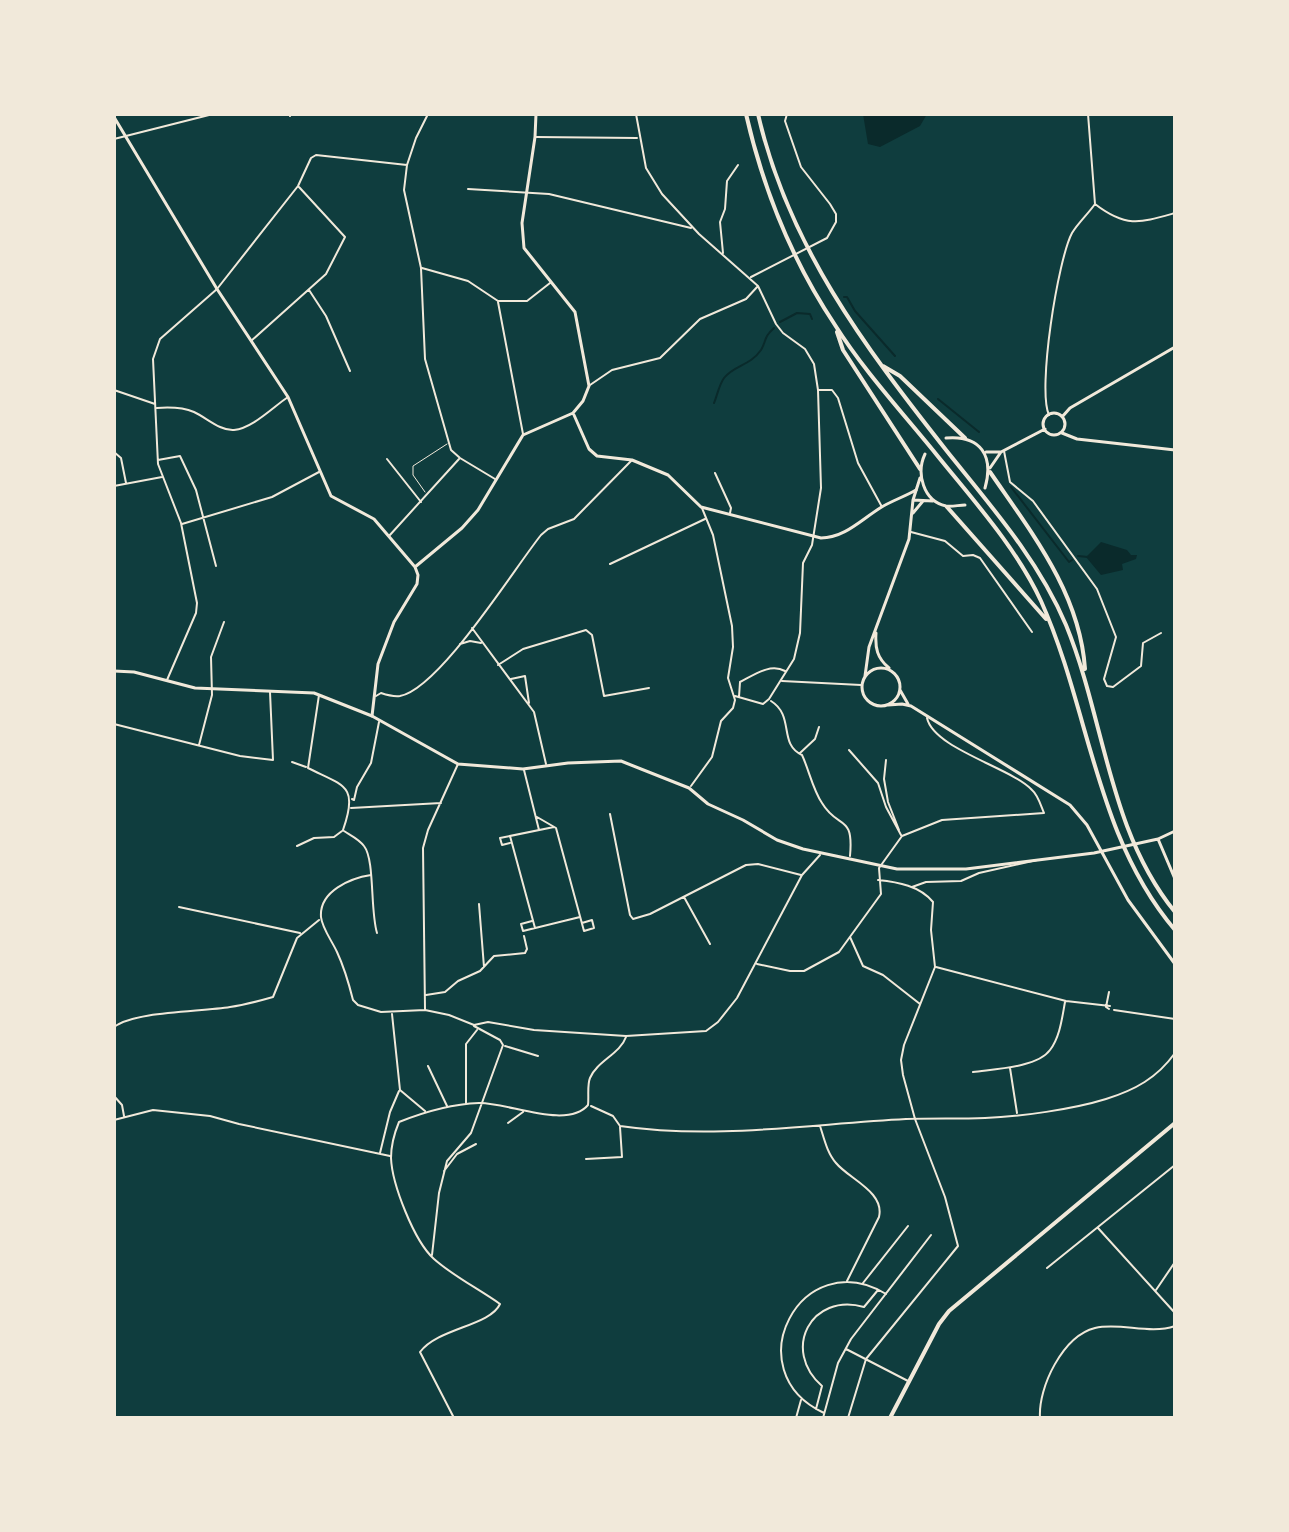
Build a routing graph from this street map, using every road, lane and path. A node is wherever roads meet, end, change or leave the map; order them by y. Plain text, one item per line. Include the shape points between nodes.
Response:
1 (213, 114) edge
2 (428, 114) edge
3 (536, 114) edge
4 (636, 114) edge
5 (746, 114) edge
6 (758, 114) edge
7 (787, 114) edge
8 (1088, 114) edge
9 (114, 117) edge
10 (126, 137) junction
11 (535, 137) junction
12 (638, 138) junction
13 (114, 139) edge
14 (407, 165) junction
15 (738, 165) dead end
16 (298, 186) junction
17 (468, 189) dead end
18 (526, 192) junction
19 (1095, 204) junction
20 (1175, 213) edge
21 (692, 228) junction
22 (723, 254) junction
23 (421, 268) junction
24 (750, 278) junction
25 (550, 283) junction
26 (758, 286) junction
27 (217, 289) junction
28 (309, 290) junction
29 (498, 301) junction
30 (835, 326) junction
31 (251, 342) junction
32 (1175, 347) edge
33 (880, 364) junction
34 (350, 371) dead end
35 (589, 386) junction
36 (114, 390) edge
37 (818, 390) junction
38 (288, 397) junction
39 (156, 406) junction
40 (573, 413) junction
41 (1049, 415) junction
42 (1062, 417) junction
43 (1045, 429) junction
44 (1062, 433) junction
45 (523, 435) junction
46 (946, 438) dead end
47 (965, 438) junction
48 (449, 443) junction
49 (1175, 450) edge
50 (1002, 451) junction
51 (984, 452) junction
52 (114, 453) edge
53 (925, 454) dead end
54 (460, 458) junction
55 (387, 459) dead end
56 (157, 460) junction
57 (632, 460) junction
58 (920, 469) junction
59 (990, 470) junction
60 (319, 472) junction
61 (715, 473) dead end
62 (163, 477) junction
63 (920, 478) junction
64 (496, 480) junction
65 (127, 483) junction
66 (114, 486) edge
67 (985, 488) dead end
68 (916, 490) junction
69 (428, 496) junction
70 (898, 499) junction
71 (913, 500) junction
72 (925, 501) junction
73 (935, 501) junction
74 (422, 503) junction
75 (965, 505) dead end
76 (701, 507) junction
77 (882, 507) junction
78 (947, 507) junction
79 (730, 513) junction
80 (913, 513) junction
81 (205, 519) junction
82 (705, 519) junction
83 (181, 525) junction
84 (910, 532) junction
85 (389, 536) junction
86 (814, 536) junction
87 (610, 564) dead end
88 (216, 566) dead end
89 (415, 567) junction
90 (224, 622) dead end
91 (1050, 623) junction
92 (472, 627) junction
93 (877, 630) junction
94 (1032, 632) dead end
95 (1161, 633) dead end
96 (459, 644) junction
97 (482, 644) junction
98 (498, 665) junction
99 (114, 671) edge
100 (786, 671) junction
101 (892, 671) junction
102 (865, 676) junction
103 (1085, 676) junction
104 (510, 680) junction
105 (781, 680) junction
106 (166, 682) junction
107 (861, 685) junction
108 (211, 688) junction
109 (649, 688) dead end
110 (270, 690) junction
111 (900, 690) junction
112 (319, 695) junction
113 (737, 696) junction
114 (375, 697) junction
115 (769, 699) junction
116 (888, 705) junction
117 (530, 706) junction
118 (911, 706) junction
119 (372, 716) junction
120 (927, 716) junction
121 (380, 721) junction
122 (114, 724) edge
123 (819, 727) dead end
124 (199, 745) junction
125 (849, 750) dead end
126 (799, 753) junction
127 (886, 760) dead end
128 (292, 762) dead end
129 (458, 764) junction
130 (546, 766) junction
131 (308, 768) junction
132 (523, 769) junction
133 (689, 788) junction
134 (350, 799) junction
135 (441, 803) junction
136 (350, 808) junction
137 (610, 814) dead end
138 (537, 817) junction
139 (555, 827) junction
140 (343, 830) junction
141 (539, 830) junction
142 (899, 831) junction
143 (1175, 831) edge
144 (510, 836) junction
145 (902, 836) junction
146 (1158, 839) junction
147 (512, 842) junction
148 (297, 846) dead end
149 (1100, 851) junction
150 (822, 852) junction
151 (850, 858) junction
152 (1038, 859) junction
153 (882, 865) junction
154 (371, 875) junction
155 (802, 875) junction
156 (1175, 879) edge
157 (878, 880) junction
158 (911, 887) junction
159 (684, 897) junction
160 (479, 904) dead end
161 (179, 907) dead end
162 (1175, 912) edge
163 (581, 917) junction
164 (321, 920) junction
165 (533, 920) junction
166 (582, 923) dead end
167 (535, 928) junction
168 (1175, 930) edge
169 (301, 933) junction
170 (377, 933) dead end
171 (524, 934) junction
172 (850, 937) junction
173 (710, 944) dead end
174 (1175, 962) edge
175 (756, 963) junction
176 (484, 967) junction
177 (935, 967) junction
178 (1109, 992) dead end
179 (425, 995) junction
180 (1066, 1001) junction
181 (921, 1005) junction
182 (1112, 1008) junction
183 (425, 1010) junction
184 (392, 1012) junction
185 (1175, 1019) edge
186 (474, 1025) junction
187 (114, 1027) edge
188 (478, 1029) junction
189 (626, 1036) junction
190 (503, 1045) junction
191 (1175, 1053) edge
192 (538, 1056) dead end
193 (428, 1066) dead end
194 (1010, 1067) junction
195 (973, 1072) dead end
196 (400, 1090) junction
197 (114, 1096) edge
198 (482, 1103) junction
199 (466, 1104) junction
200 (588, 1105) junction
201 (447, 1108) junction
202 (524, 1112) junction
203 (426, 1113) junction
204 (1017, 1114) junction
205 (125, 1117) junction
206 (915, 1119) junction
207 (114, 1120) edge
208 (508, 1123) dead end
209 (1175, 1123) edge
210 (820, 1125) junction
211 (620, 1126) junction
212 (476, 1144) dead end
213 (380, 1153) junction
214 (391, 1157) junction
215 (586, 1159) dead end
216 (1175, 1165) edge
217 (444, 1171) junction
218 (908, 1226) dead end
219 (1097, 1227) junction
220 (931, 1235) dead end
221 (432, 1257) junction
222 (1175, 1262) edge
223 (1047, 1268) dead end
224 (846, 1282) junction
225 (862, 1284) junction
226 (879, 1290) junction
227 (1155, 1291) junction
228 (886, 1294) junction
229 (1175, 1313) edge
230 (1175, 1326) edge
231 (845, 1349) junction
232 (866, 1359) junction
233 (909, 1381) junction
234 (802, 1398) junction
235 (816, 1409) junction
236 (824, 1413) junction
237 (454, 1418) edge
238 (796, 1418) edge
239 (823, 1418) edge
240 (848, 1418) edge
241 (890, 1418) edge
242 (1040, 1418) edge

1 - 10 street
2 - 14 street
3 - 11 main road
4 - 12 street
5 - 30 main road via 778,215
6 - 33 main road via 804,245
7 - 24 street via 801,167 836,214 834,228 827,238
8 - 19 street
9 - 10 main road
10 - 13 street
10 - 27 main road
11 - 12 street
11 - 18 main road
12 - 21 street via 646,168
14 - 16 street via 316,155
14 - 23 street via 404,190
15 - 22 street via 727,181 720,222
16 - 27 street
16 - 28 street via 345,237 326,274
17 - 18 street
18 - 21 street via 587,201
18 - 25 main road via 524,248
19 - 20 street via 1127,222
19 - 41 street via 1071,234 1052,315 1044,395
21 - 22 street
22 - 24 street
23 - 29 street via 468,281
23 - 48 street via 425,359
24 - 26 street
25 - 29 street via 527,301
25 - 35 main road via 575,312
26 - 35 street via 746,299 700,319 654,361 612,370
26 - 37 street via 776,324 809,354
27 - 31 main road
27 - 39 street via 160,339 153,359
28 - 31 street
28 - 34 street
29 - 45 street
30 - 58 main road via 843,350
30 - 91 main road via 1000,535
31 - 38 main road
32 - 42 main road
33 - 47 main road via 900,376
33 - 103 main road via 1039,573
35 - 40 main road
36 - 39 street
37 - 77 street via 832,390 838,398 858,463
37 - 86 street via 821,488
38 - 39 street via 233,430 192,411
38 - 60 main road
39 - 56 street
40 - 45 main road
40 - 57 main road via 593,454
41 - 42 main road
41 - 43 main road
42 - 44 main road
43 - 44 main road via 1052,435
43 - 50 main road
44 - 49 main road
45 - 64 main road
46 - 47 main road
47 - 51 main road
48 - 54 street
48 - 69 lane via 413,466 413,475
50 - 51 main road
50 - 59 main road
50 - 95 street via 1010,482 1033,501 1092,579 1111,621 1116,637 1104,679 1107,686 1141,666 1143,643
51 - 59 main road
52 - 65 street via 121,458
53 - 58 main road
54 - 64 street
54 - 69 street
55 - 74 street
56 - 62 street
56 - 81 street via 180,456
57 - 76 main road via 668,475
57 - 92 street via 574,519 541,535
58 - 63 main road
59 - 67 main road
59 - 103 main road via 1054,569 1084,653
60 - 81 street via 272,497
60 - 85 main road via 331,496 374,519
61 - 79 street
62 - 65 street
62 - 83 street
63 - 68 main road
63 - 73 main road
64 - 89 main road via 462,528
65 - 66 street
68 - 70 main road
68 - 71 main road
69 - 74 street
70 - 71 main road
70 - 77 main road
71 - 72 main road
71 - 80 main road
72 - 73 main road
72 - 80 main road
73 - 78 main road
74 - 85 street
75 - 78 main road
76 - 79 main road
76 - 82 street
77 - 86 main road via 831,538
78 - 91 main road
79 - 86 main road
80 - 84 main road
81 - 83 street
81 - 88 street
82 - 87 street
82 - 113 street via 732,626 728,678
83 - 106 street via 197,603
84 - 93 main road
84 - 94 street via 945,541 963,556 980,558
85 - 89 main road
86 - 100 street via 803,563 800,633
89 - 114 main road via 417,584 394,622 378,664
90 - 108 street via 211,657
91 - 168 main road via 1117,835
92 - 96 street
92 - 97 street
93 - 101 main road via 879,658
93 - 102 main road
96 - 97 street
96 - 114 street via 419,686 400,696
97 - 98 street
98 - 104 street
98 - 109 street via 523,649 586,630 592,635 604,696
99 - 106 main road
100 - 105 street
100 - 113 street via 770,668 740,682
101 - 102 main road via 874,668
101 - 111 main road
102 - 107 main road
103 - 162 main road via 1131,837
104 - 117 street
104 - 117 street via 525,676
105 - 107 street
105 - 115 street
106 - 108 main road
107 - 116 main road via 869,702
108 - 110 main road
108 - 124 street
110 - 112 main road
110 - 124 street via 273,760
111 - 116 main road
111 - 118 main road
112 - 119 main road
112 - 131 street
113 - 115 street via 763,704
113 - 133 street via 721,721 712,757
114 - 119 main road
115 - 126 street via 784,713 790,743
116 - 118 main road
117 - 130 street
118 - 120 main road
119 - 121 main road
120 - 145 street via 931,729 1033,790 1044,813 942,820
120 - 149 main road via 1070,805
121 - 129 main road
121 - 134 street via 368,770
122 - 124 street
123 - 126 street via 815,739
125 - 142 street via 878,783
126 - 151 street via 822,803 847,823
127 - 142 street via 888,802
128 - 131 street
129 - 132 main road
129 - 135 street
130 - 132 main road
130 - 133 main road via 621,761
131 - 134 street via 336,780
132 - 138 street
133 - 150 main road via 708,804 777,840
134 - 136 street
135 - 136 street
135 - 179 street via 422,854
136 - 140 street
137 - 159 street via 630,915 649,915
138 - 139 street
138 - 141 street
139 - 141 street
139 - 163 street
140 - 148 street
140 - 154 street via 364,845
141 - 144 street
142 - 145 street
143 - 146 main road
144 - 147 street
144 - 147 street via 500,838 502,845
145 - 153 street
146 - 149 main road
146 - 156 main road
147 - 165 street
149 - 152 main road
149 - 174 main road via 1128,900
150 - 151 main road
150 - 155 street
151 - 153 main road
152 - 153 main road via 966,869
152 - 158 street via 961,881
153 - 157 street
154 - 164 street via 335,888
154 - 170 street
155 - 159 street via 750,865
155 - 175 street
157 - 158 street
157 - 172 street via 881,894
158 - 177 street via 933,902
159 - 173 street
160 - 176 street
161 - 169 street
163 - 166 street
163 - 167 street
164 - 169 street
164 - 184 street via 353,1000 368,1009
165 - 167 street
165 - 171 street via 521,924
167 - 171 street
169 - 187 street via 273,997 231,1007 138,1016
171 - 176 street via 525,953 498,954
172 - 175 street via 839,952 804,971
172 - 181 street via 863,966
175 - 189 street via 737,998 709,1030
176 - 179 street via 445,992
177 - 180 street
177 - 181 street
178 - 182 street
179 - 183 street
180 - 182 street
180 - 194 street via 1050,1051
181 - 206 street via 901,1060
182 - 185 street
183 - 184 street
183 - 186 street
184 - 196 street
186 - 188 street
186 - 189 street via 488,1022
188 - 190 street
188 - 199 street via 466,1044
189 - 200 street via 588,1080
190 - 192 street
190 - 198 street
191 - 204 street via 1154,1078 1126,1091 1095,1102
193 - 201 street
194 - 195 street
194 - 204 street
196 - 203 street
196 - 213 street
197 - 205 street
198 - 199 street
198 - 202 street
198 - 217 street via 471,1133
199 - 201 street
200 - 202 street via 578,1114
200 - 211 street via 613,1116
201 - 203 street
202 - 208 street
203 - 214 street via 399,1122
204 - 206 street
205 - 207 street
205 - 213 street via 153,1110 210,1116
206 - 210 street
206 - 232 street via 958,1246
209 - 233 main road via 949,1311
210 - 211 street via 713,1133
210 - 224 street via 834,1161 873,1195 881,1209
211 - 215 street via 622,1157
212 - 217 street via 457,1154
213 - 214 street
214 - 221 street via 401,1202
216 - 219 street
217 - 221 street
218 - 225 street
219 - 223 street
219 - 227 street
220 - 228 street
221 - 237 street via 500,1304 492,1315 429,1342 420,1352
222 - 227 street
224 - 225 street
224 - 234 street via 810,1294 785,1324 783,1364
225 - 226 street
226 - 228 street
226 - 235 street via 864,1307 834,1307 806,1328 805,1361 822,1386
227 - 229 street
228 - 231 street
230 - 242 street via 1111,1326 1085,1332 1048,1376
231 - 232 street
231 - 236 street
232 - 233 street
232 - 240 street
233 - 241 main road
234 - 235 street
234 - 238 street
235 - 236 street
236 - 239 street

